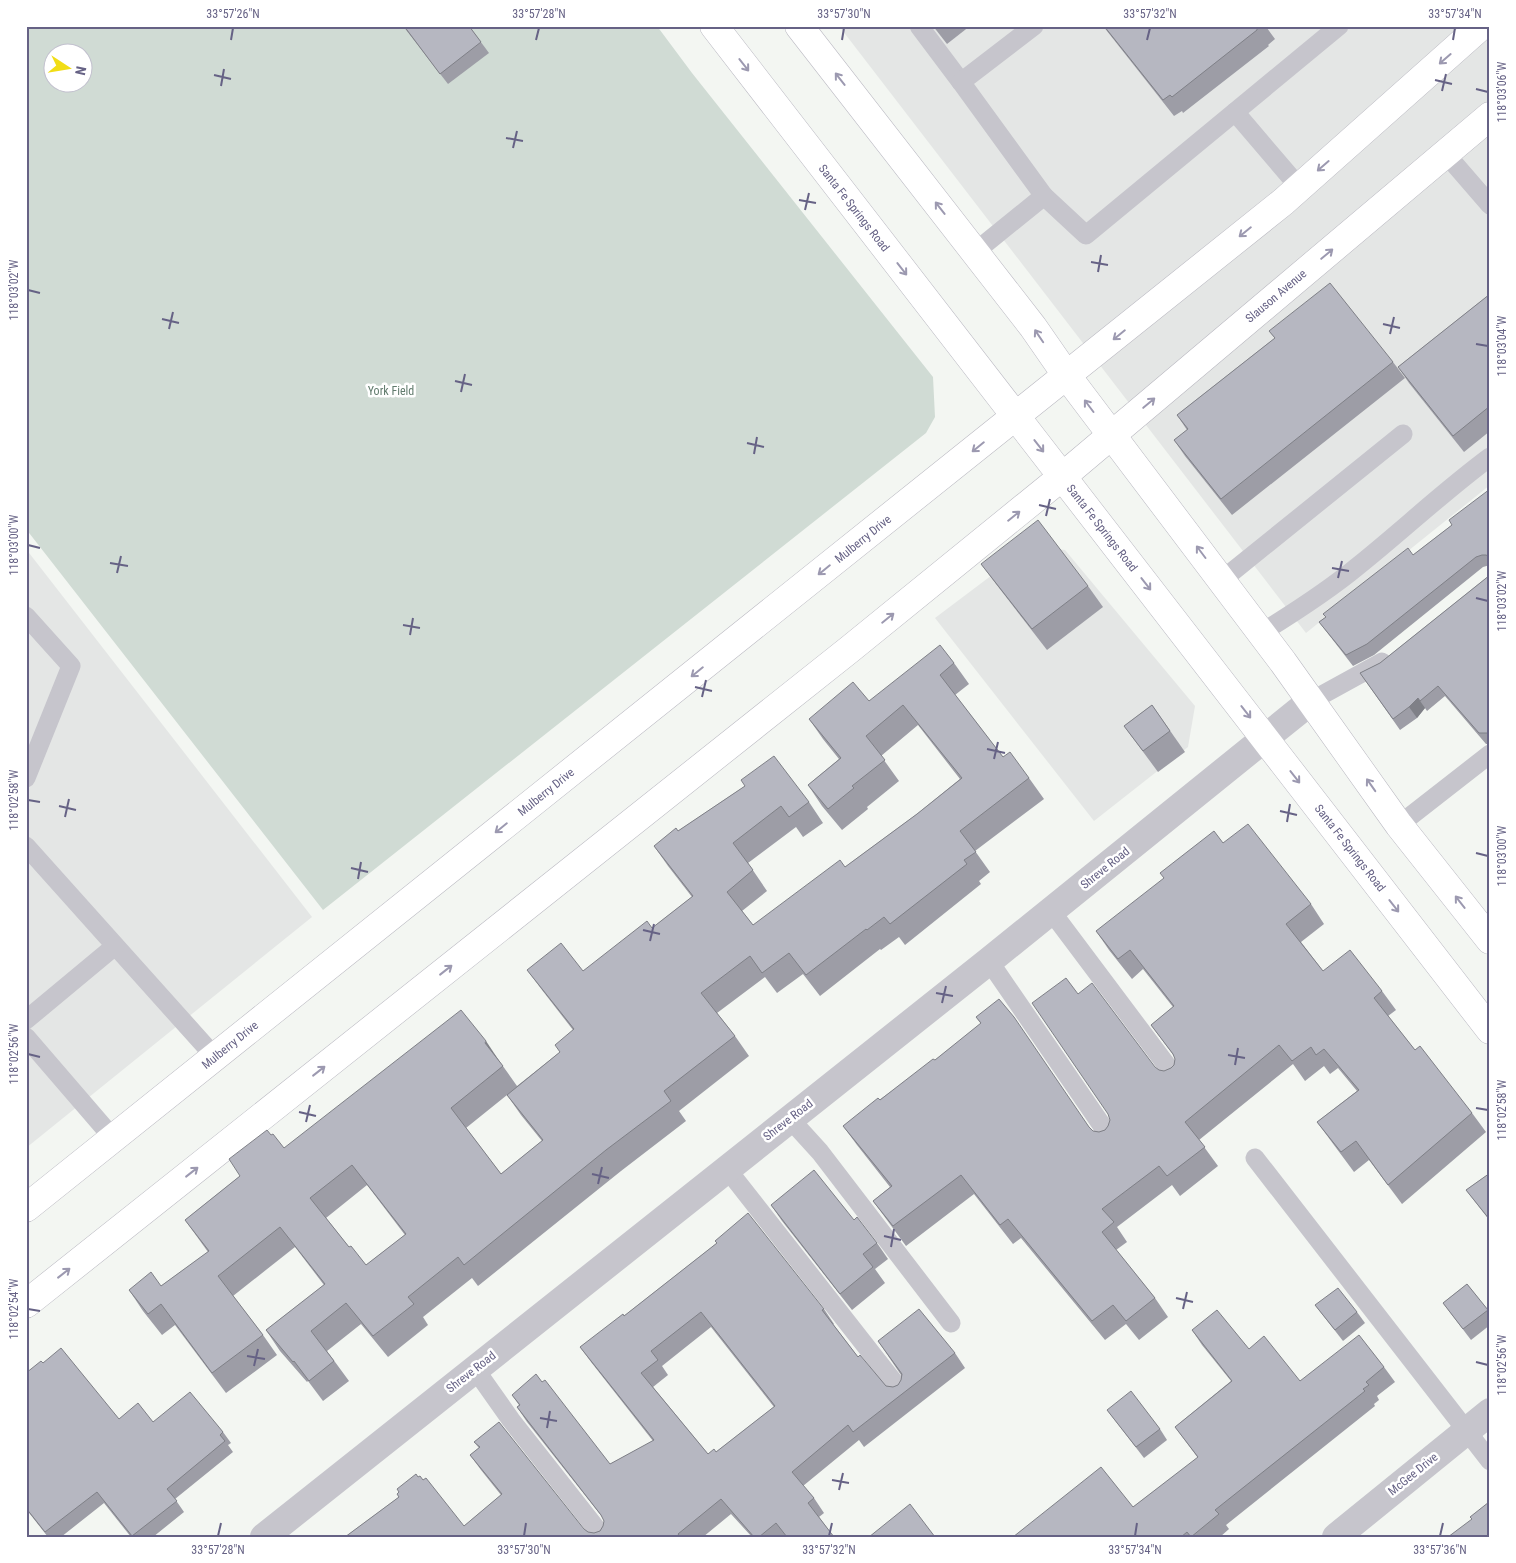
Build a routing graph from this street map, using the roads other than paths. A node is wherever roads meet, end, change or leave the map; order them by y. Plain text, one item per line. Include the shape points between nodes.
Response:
1 (714, 26) edge
2 (799, 26) edge
3 (919, 26) edge
4 (1034, 26) edge
5 (1339, 26) edge
6 (1481, 26) edge
7 (961, 82) junction
8 (1235, 112) junction
9 (1490, 116) edge
10 (1445, 153) junction
11 (1299, 187) junction
12 (1044, 196) junction
13 (1490, 205) edge
14 (975, 252) junction
15 (1067, 376) junction
16 (1016, 416) junction
17 (1403, 434) dead end
18 (1112, 435) junction
19 (1490, 457) edge
20 (1063, 476) junction
21 (1222, 580) junction
22 (26, 616) edge
23 (1262, 633) junction
24 (1394, 652) edge
25 (1311, 701) junction
26 (1266, 738) junction
27 (1490, 754) edge
28 (26, 778) edge
29 (1399, 825) junction
30 (26, 846) edge
31 (1051, 911) junction
32 (1490, 939) edge
33 (115, 946) junction
34 (989, 961) junction
35 (26, 1020) edge
36 (1490, 1030) edge
37 (26, 1037) edge
38 (215, 1057) junction
39 (1177, 1079) edge
40 (790, 1119) junction
41 (113, 1138) junction
42 (1112, 1140) edge
43 (1255, 1158) dead end
44 (727, 1169) junction
45 (26, 1208) edge
46 (26, 1304) edge
47 (952, 1323) dead end
48 (475, 1369) junction
49 (901, 1391) edge
50 (1490, 1412) edge
51 (1466, 1431) junction
52 (1490, 1461) edge
53 (264, 1537) edge
54 (603, 1537) edge
55 (1336, 1537) edge

1 -> 16 main road, Santa Fe Springs Road
14 -> 2 main road
3 - 7 lane
4 - 7 lane
5 - 8 lane
6 -> 11 main road
7 - 12 lane
8 - 11 lane
8 - 12 lane via 1086,235
9 - 10 main road, Slauson Avenue
10 - 13 lane
18 -> 10 main road, Slauson Avenue
11 -> 15 main road
12 - 14 lane
15 -> 14 main road
15 - 16 main road, Mulberry Drive
18 -> 15 main road
16 -> 20 main road, Santa Fe Springs Road
16 -> 38 main road, Mulberry Drive
17 - 21 lane
18 - 20 main road, Slauson Avenue
21 -> 18 main road
19 - 23 lane via 1358,567 1316,599
20 -> 26 main road, Santa Fe Springs Road
46 -> 20 main road
21 - 23 main road
22 - 28 lane via 71,666
23 - 25 main road
24 - 25 lane via 1380,664
25 - 26 street, Shreve Road
29 -> 25 main road
26 - 31 street, Shreve Road
26 -> 36 main road, Santa Fe Springs Road
27 - 29 lane
32 -> 29 main road
30 - 33 lane
31 - 34 street, Shreve Road
31 - 39 lane
33 - 35 lane
33 - 38 lane
34 - 40 street, Shreve Road
34 - 42 lane
37 - 41 lane
38 - 41 main road, Mulberry Drive
40 - 44 street, Shreve Road
40 - 47 lane via 820,1152
41 - 45 main road, Mulberry Drive
43 - 51 lane
44 - 48 street, Shreve Road
44 - 49 lane
48 - 53 street, Shreve Road
48 - 54 lane
50 - 51 street, McGee Drive
51 - 52 lane
51 - 55 street, McGee Drive

